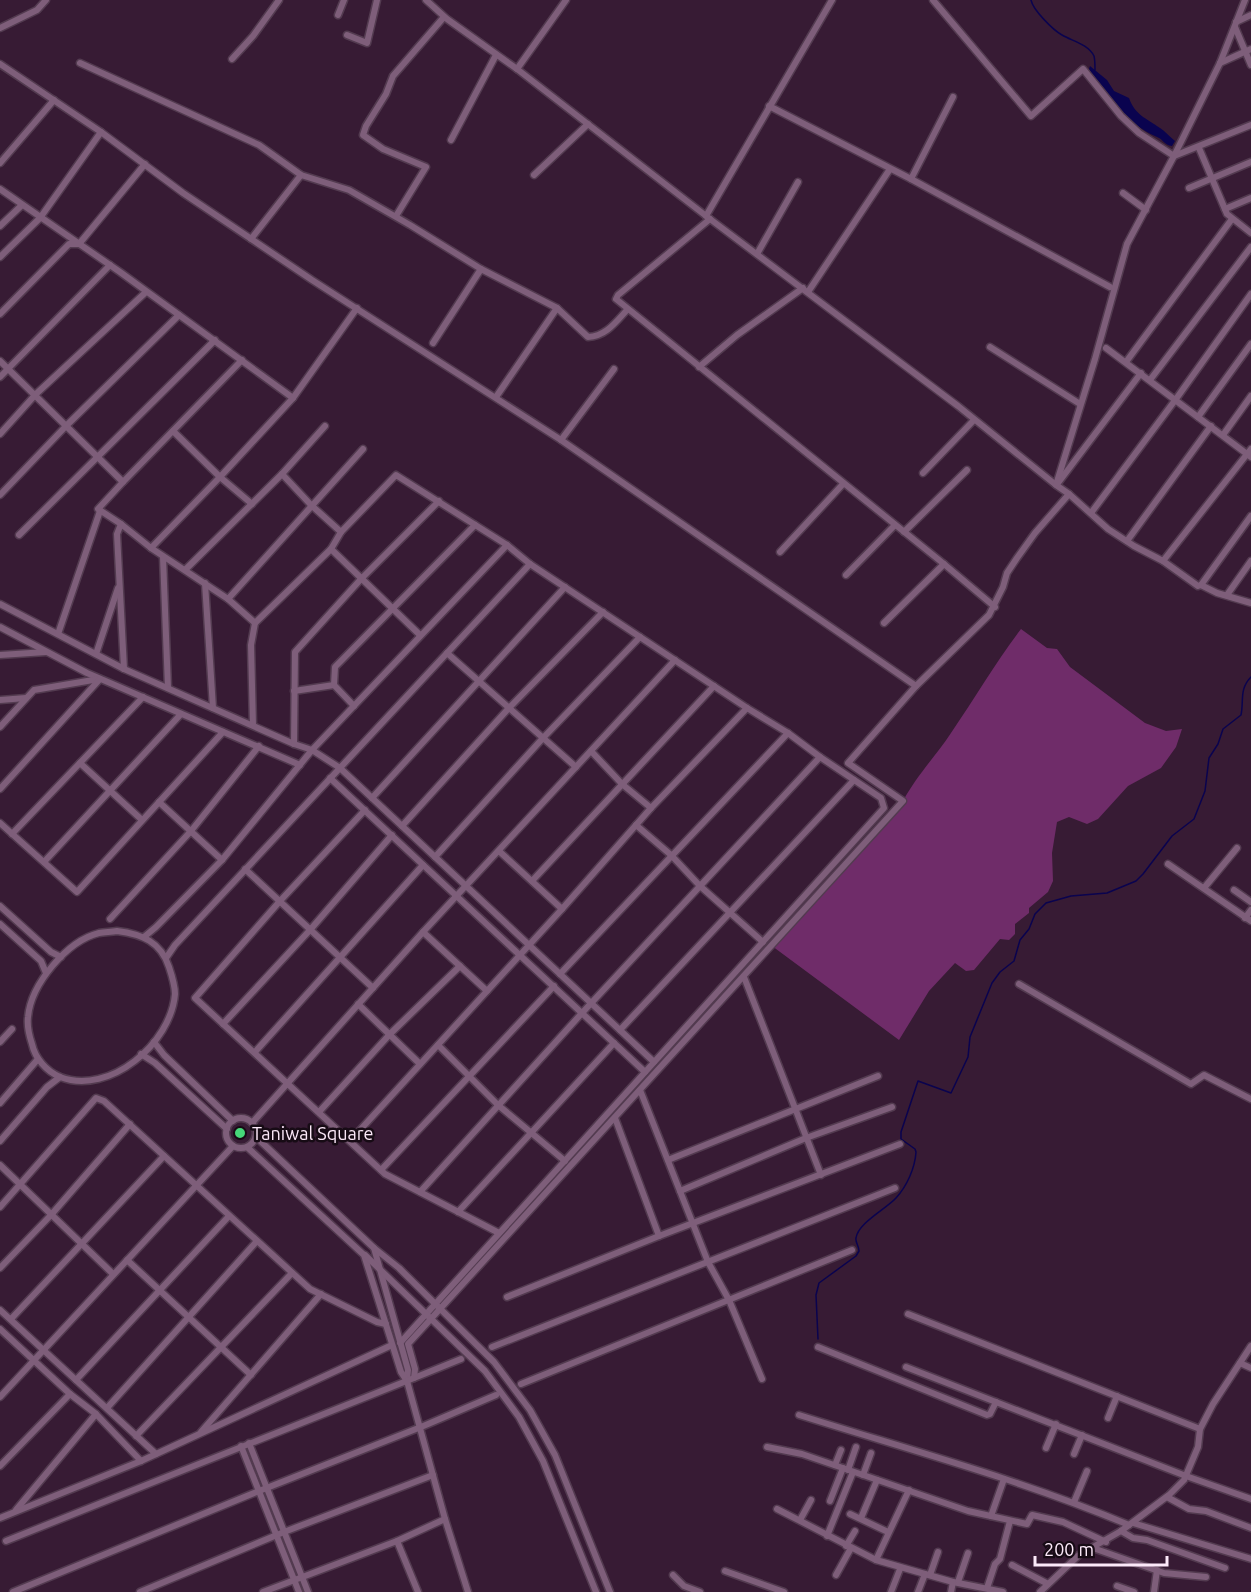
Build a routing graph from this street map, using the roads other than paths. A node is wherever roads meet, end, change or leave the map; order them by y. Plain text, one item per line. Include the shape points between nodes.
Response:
1 (46, 0) edge
2 (279, 0) edge
3 (344, 0) edge
4 (377, 0) edge
5 (426, 0) edge
6 (566, 0) edge
7 (832, 0) edge
8 (933, 0) edge
9 (1245, 0) edge
10 (338, 15) dead end
11 (1251, 15) edge
12 (444, 16) junction
13 (1235, 24) junction
14 (0, 28) edge
15 (347, 36) dead end
16 (1248, 51) edge
17 (496, 55) junction
18 (232, 59) dead end
19 (0, 63) edge
20 (80, 63) dead end
21 (1220, 63) junction
22 (1251, 65) edge
23 (517, 69) junction
24 (953, 97) dead end
25 (54, 100) junction
26 (769, 106) junction
27 (588, 124) junction
28 (1251, 125) edge
29 (101, 132) junction
30 (451, 140) dead end
31 (1199, 148) junction
32 (1174, 156) junction
33 (1251, 162) edge
34 (0, 163) edge
35 (145, 164) junction
36 (890, 169) junction
37 (301, 175) junction
38 (534, 176) dead end
39 (1213, 178) junction
40 (911, 179) junction
41 (798, 182) dead end
42 (1189, 188) dead end
43 (0, 189) edge
44 (1124, 194) dead end
45 (1251, 198) edge
46 (22, 205) junction
47 (1225, 209) junction
48 (1146, 210) junction
49 (396, 216) junction
50 (708, 217) junction
51 (40, 218) junction
52 (1232, 219) junction
53 (0, 226) edge
54 (1251, 233) edge
55 (251, 239) junction
56 (79, 244) junction
57 (1251, 247) edge
58 (757, 254) junction
59 (0, 257) edge
60 (110, 265) junction
61 (481, 269) junction
62 (1110, 287) dead end
63 (806, 290) junction
64 (146, 292) junction
65 (1251, 294) edge
66 (357, 308) junction
67 (557, 308) junction
68 (627, 310) junction
69 (0, 314) edge
70 (179, 315) junction
71 (215, 340) junction
72 (433, 342) dead end
73 (1251, 344) edge
74 (990, 347) dead end
75 (1106, 348) dead end
76 (243, 360) junction
77 (0, 361) edge
78 (1126, 362) junction
79 (699, 368) junction
80 (8, 369) junction
81 (614, 369) dead end
82 (1141, 373) junction
83 (0, 377) edge
84 (1150, 380) junction
85 (36, 394) junction
86 (1251, 396) edge
87 (496, 397) junction
88 (293, 398) junction
89 (1176, 399) junction
90 (1080, 404) junction
91 (1198, 417) junction
92 (974, 420) junction
93 (67, 425) junction
94 (325, 426) dead end
95 (1211, 426) junction
96 (173, 431) junction
97 (0, 434) edge
98 (1223, 435) junction
99 (561, 440) junction
100 (363, 449) dead end
101 (1250, 453) edge
102 (98, 458) junction
103 (967, 470) dead end
104 (923, 473) dead end
105 (282, 474) junction
106 (220, 477) junction
107 (123, 482) junction
108 (843, 484) junction
109 (1056, 485) junction
110 (1069, 494) junction
111 (0, 495) edge
112 (440, 501) junction
113 (252, 504) junction
114 (311, 505) junction
115 (100, 511) junction
116 (1091, 513) junction
117 (1251, 516) edge
118 (121, 524) junction
119 (475, 525) junction
120 (895, 525) junction
121 (341, 532) junction
122 (904, 532) junction
123 (19, 535) dead end
124 (1126, 541) junction
125 (507, 545) junction
126 (151, 548) junction
127 (331, 549) junction
128 (780, 552) dead end
129 (163, 557) junction
130 (1163, 561) junction
131 (1251, 561) edge
132 (530, 564) junction
133 (944, 564) junction
134 (185, 570) junction
135 (846, 575) dead end
136 (362, 579) junction
137 (205, 584) junction
138 (120, 585) junction
139 (1201, 585) junction
140 (565, 587) junction
141 (1227, 595) junction
142 (228, 599) junction
143 (1251, 603) edge
144 (0, 604) edge
145 (994, 607) junction
146 (392, 608) junction
147 (603, 612) junction
148 (255, 623) junction
149 (884, 623) dead end
150 (0, 627) edge
151 (58, 634) junction
152 (420, 634) junction
153 (640, 637) junction
154 (46, 652) junction
155 (447, 653) junction
156 (96, 654) junction
157 (0, 655) edge
158 (675, 660) junction
159 (124, 669) junction
160 (100, 679) junction
161 (480, 682) junction
162 (334, 685) junction
163 (714, 686) junction
164 (916, 686) junction
165 (168, 688) junction
166 (294, 691) junction
167 (143, 697) junction
168 (26, 698) junction
169 (0, 700) edge
170 (354, 706) junction
171 (213, 708) junction
172 (747, 708) junction
173 (508, 709) junction
174 (181, 714) junction
175 (253, 725) junction
176 (0, 727) edge
177 (223, 732) junction
178 (788, 733) junction
179 (543, 738) junction
180 (294, 744) junction
181 (259, 746) junction
182 (312, 750) junction
183 (591, 751) junction
184 (820, 757) junction
185 (80, 763) junction
186 (300, 765) junction
187 (576, 767) junction
188 (340, 768) junction
189 (330, 778) junction
190 (854, 780) junction
191 (622, 784) junction
192 (0, 789) edge
193 (110, 791) junction
194 (372, 798) junction
195 (159, 802) junction
196 (651, 808) junction
197 (365, 810) junction
198 (142, 820) junction
199 (0, 823) edge
200 (636, 825) junction
201 (402, 826) junction
202 (191, 831) junction
203 (12, 834) junction
204 (392, 835) junction
205 (1237, 848) dead end
206 (499, 850) junction
207 (670, 855) junction
208 (435, 857) junction
209 (222, 860) junction
210 (44, 862) junction
211 (1168, 864) dead end
212 (423, 865) junction
213 (245, 869) junction
214 (532, 881) junction
215 (466, 886) junction
216 (700, 886) junction
217 (1204, 888) junction
218 (1234, 890) dead end
219 (457, 896) junction
220 (280, 902) junction
221 (1251, 902) edge
222 (0, 906) edge
223 (562, 909) junction
224 (1251, 910) edge
225 (730, 912) junction
226 (110, 919) dead end
227 (1248, 920) edge
228 (0, 924) edge
229 (310, 930) junction
230 (423, 932) junction
231 (144, 937) junction
232 (763, 942) junction
233 (529, 945) junction
234 (520, 955) junction
235 (61, 957) junction
236 (166, 958) junction
237 (340, 958) junction
238 (460, 966) junction
239 (46, 973) junction
240 (560, 974) junction
241 (744, 977) junction
242 (1020, 984) dead end
243 (554, 986) junction
244 (373, 988) junction
245 (487, 991) junction
246 (358, 1004) junction
247 (592, 1004) junction
248 (582, 1013) junction
249 (223, 1024) junction
250 (12, 1029) dead end
251 (620, 1030) junction
252 (390, 1034) junction
253 (0, 1042) edge
254 (154, 1042) junction
255 (614, 1043) junction
256 (438, 1045) junction
257 (255, 1052) junction
258 (141, 1054) junction
259 (38, 1059) junction
260 (654, 1062) junction
261 (420, 1064) junction
262 (645, 1072) junction
263 (470, 1076) junction
264 (878, 1076) dead end
265 (60, 1077) junction
266 (288, 1083) junction
267 (640, 1090) junction
268 (1251, 1099) edge
269 (0, 1103) edge
270 (498, 1105) junction
271 (892, 1107) dead end
272 (796, 1110) junction
273 (319, 1112) junction
274 (615, 1118) junction
275 (233, 1121) junction
276 (252, 1123) junction
277 (130, 1124) junction
278 (227, 1129) junction
279 (532, 1131) junction
280 (256, 1137) junction
281 (806, 1138) junction
282 (0, 1141) edge
283 (350, 1141) junction
284 (900, 1144) dead end
285 (233, 1146) junction
286 (247, 1147) junction
287 (164, 1156) junction
288 (668, 1160) junction
289 (565, 1161) junction
290 (0, 1166) edge
291 (381, 1170) junction
292 (821, 1175) junction
293 (195, 1185) junction
294 (20, 1186) junction
295 (896, 1188) dead end
296 (680, 1191) junction
297 (420, 1192) junction
298 (0, 1208) edge
299 (458, 1212) junction
300 (51, 1215) junction
301 (229, 1216) junction
302 (692, 1224) junction
303 (500, 1233) junction
304 (658, 1236) junction
305 (257, 1241) junction
306 (82, 1243) junction
307 (374, 1248) junction
308 (852, 1250) dead end
309 (364, 1255) junction
310 (127, 1260) junction
311 (708, 1262) junction
312 (0, 1268) edge
313 (379, 1268) junction
314 (292, 1273) junction
315 (113, 1274) junction
316 (159, 1290) junction
317 (321, 1294) junction
318 (507, 1297) dead end
319 (729, 1300) junction
320 (438, 1306) junction
321 (0, 1310) edge
322 (908, 1314) dead end
323 (429, 1316) junction
324 (189, 1318) junction
325 (11, 1319) junction
326 (386, 1324) junction
327 (1, 1333) edge
328 (400, 1343) junction
329 (392, 1345) junction
330 (1251, 1346) edge
331 (221, 1347) junction
332 (492, 1347) dead end
333 (818, 1347) dead end
334 (44, 1349) junction
335 (461, 1359) dead end
336 (34, 1360) junction
337 (1240, 1363) junction
338 (906, 1367) dead end
339 (1251, 1368) edge
340 (250, 1375) junction
341 (410, 1379) junction
342 (762, 1379) dead end
343 (76, 1380) junction
344 (521, 1384) dead end
345 (70, 1394) junction
346 (496, 1395) dead end
347 (1117, 1396) junction
348 (0, 1397) edge
349 (996, 1402) junction
350 (107, 1408) junction
351 (96, 1414) junction
352 (799, 1415) dead end
353 (1108, 1418) dead end
354 (1056, 1424) junction
355 (421, 1427) junction
356 (1200, 1429) junction
357 (199, 1434) junction
358 (1082, 1435) junction
359 (136, 1436) junction
360 (249, 1443) junction
361 (241, 1446) junction
362 (767, 1447) dead end
363 (856, 1448) dead end
364 (1046, 1448) dead end
365 (841, 1450) dead end
366 (871, 1453) dead end
367 (156, 1454) junction
368 (1074, 1454) dead end
369 (141, 1461) junction
370 (835, 1465) junction
371 (0, 1466) edge
372 (848, 1470) junction
373 (1087, 1471) dead end
374 (433, 1475) junction
375 (863, 1475) junction
376 (1186, 1476) junction
377 (1004, 1479) junction
378 (877, 1480) junction
379 (267, 1488) junction
380 (909, 1490) junction
381 (259, 1491) junction
382 (1167, 1497) junction
383 (1251, 1499) edge
384 (811, 1500) dead end
385 (830, 1501) dead end
386 (1074, 1502) junction
387 (777, 1509) dead end
388 (14, 1512) junction
389 (850, 1514) dead end
390 (991, 1516) junction
391 (0, 1518) edge
392 (861, 1518) junction
393 (445, 1519) junction
394 (800, 1520) junction
395 (1010, 1521) junction
396 (1131, 1524) junction
397 (1251, 1528) edge
398 (855, 1531) dead end
399 (888, 1532) junction
400 (1121, 1532) junction
401 (280, 1534) junction
402 (827, 1536) junction
403 (6, 1541) dead end
404 (397, 1541) junction
405 (1106, 1542) junction
406 (848, 1547) junction
407 (1093, 1548) junction
408 (938, 1552) dead end
409 (968, 1553) dead end
410 (1251, 1559) edge
411 (876, 1560) junction
412 (1012, 1565) dead end
413 (1225, 1568) dead end
414 (900, 1569) junction
415 (1156, 1570) junction
416 (725, 1571) dead end
417 (673, 1575) dead end
418 (836, 1575) dead end
419 (927, 1575) junction
420 (302, 1576) junction
421 (1206, 1576) dead end
422 (294, 1579) junction
423 (956, 1582) junction
424 (1048, 1584) junction
425 (1117, 1586) dead end
426 (987, 1588) junction
427 (13, 1592) edge
428 (140, 1592) edge
429 (263, 1592) edge
430 (299, 1592) edge
431 (309, 1592) edge
432 (418, 1592) edge
433 (468, 1592) edge
434 (596, 1592) edge
435 (610, 1592) edge
436 (700, 1592) edge
437 (784, 1592) edge
438 (891, 1592) edge
439 (918, 1592) edge
440 (951, 1592) edge
441 (1003, 1592) edge
442 (1040, 1592) edge
443 (1134, 1592) edge
444 (1154, 1592) edge

1 - 14 street via 37,10
2 - 18 street
3 - 10 street
4 - 15 street via 367,43
5 - 12 street
6 - 23 street
7 - 26 street
8 - 32 street via 1031,116 1083,69 1121,116
9 - 13 street
11 - 13 street
12 - 17 street
12 - 49 street via 393,76 363,135 382,149 426,167
13 - 16 street
13 - 21 street
16 - 21 street
16 - 22 street
17 - 23 street
17 - 30 street
19 - 25 street
20 - 37 street via 259,144
21 - 32 street
23 - 27 street
24 - 40 street
25 - 29 street
25 - 34 street
26 - 36 street
26 - 50 street
27 - 38 street
27 - 50 street
28 - 31 street
29 - 35 street
29 - 51 street
31 - 32 street
31 - 39 street
32 - 48 street
33 - 39 street
35 - 55 street
35 - 56 street
36 - 40 street
36 - 63 street
37 - 49 street via 349,190
37 - 55 street
39 - 42 street
39 - 47 street
40 - 62 street
41 - 58 street
43 - 46 street
44 - 48 street
45 - 47 street
46 - 51 street
46 - 53 street
47 - 52 street
48 - 90 street via 1127,244
49 - 61 street
50 - 58 street
50 - 68 street via 618,295 616,299
51 - 56 street
51 - 59 street
52 - 54 street
52 - 78 street
55 - 66 street
56 - 60 street
56 - 69 street via 69,244
57 - 84 street
58 - 63 street
60 - 64 street
60 - 80 street
61 - 67 street
61 - 72 street
63 - 79 street via 737,335
63 - 92 street
64 - 70 street
64 - 85 street
65 - 89 street
66 - 87 street
66 - 88 street
67 - 68 street via 588,337 606,332
67 - 87 street
68 - 79 street
70 - 71 street
70 - 93 street
71 - 76 street
71 - 102 street
73 - 91 street
74 - 90 street
75 - 78 street
76 - 88 street
76 - 96 street
77 - 80 street
78 - 82 street
79 - 108 street
80 - 83 street
80 - 85 street
81 - 99 street
82 - 84 street
82 - 109 street
84 - 89 street
85 - 93 street
85 - 97 street
86 - 98 street
87 - 99 street
88 - 106 street
89 - 91 street
89 - 116 street
90 - 109 street
91 - 95 street
92 - 104 street
92 - 109 street
93 - 102 street
93 - 111 street
94 - 105 street
95 - 98 street
95 - 124 street
96 - 106 street
96 - 107 street
98 - 101 street
99 - 164 street
100 - 114 street
101 - 130 street
102 - 107 street
102 - 123 street
103 - 122 street
105 - 113 street
105 - 114 street
106 - 113 street
106 - 126 street
107 - 115 street
108 - 120 street
108 - 128 street
109 - 110 street
110 - 116 street
110 - 145 street via 1007,573
112 - 119 street
112 - 121 street via 396,475
112 - 136 street
113 - 134 street
114 - 121 street
114 - 142 street
115 - 118 street
115 - 151 street
116 - 124 street
117 - 139 street
118 - 126 street
118 - 138 street via 117,534
119 - 125 street
119 - 146 street
120 - 122 street
120 - 135 street
121 - 127 street
122 - 133 street
124 - 130 street
125 - 132 street
125 - 152 street
126 - 129 street
127 - 136 street
127 - 148 street
129 - 134 street
129 - 165 street
130 - 139 street
131 - 141 street
132 - 140 street
132 - 155 street
133 - 145 street
133 - 149 street
134 - 137 street
136 - 146 street
136 - 166 street via 295,652
137 - 142 street
137 - 171 street
138 - 156 street
138 - 159 street
139 - 141 street
140 - 147 street
140 - 161 street
141 - 143 street
142 - 148 street
144 - 151 street
145 - 164 street
146 - 152 street
146 - 162 street via 335,667
147 - 153 street
147 - 173 street
148 - 175 street via 251,645
150 - 154 street
151 - 156 street
152 - 170 street
153 - 158 street
153 - 179 street
154 - 157 street
154 - 160 street
155 - 161 street
155 - 188 street
156 - 159 street
158 - 163 street
158 - 183 street
159 - 165 street
160 - 167 street
160 - 168 street via 34,690
160 - 192 street
161 - 173 street
161 - 194 street
162 - 166 street
162 - 170 street
163 - 172 street
163 - 191 street
164 - 241 street via 848,763 903,801
165 - 171 street
166 - 180 street
167 - 174 street
167 - 185 street
168 - 169 street
168 - 176 street
170 - 182 street
171 - 175 street
172 - 178 street
172 - 196 street
173 - 179 street
173 - 201 street
174 - 177 street
174 - 193 street
175 - 180 street
177 - 181 street
177 - 195 street
178 - 184 street
178 - 207 street
179 - 187 street
179 - 208 street
180 - 182 street
181 - 186 street
181 - 202 street
182 - 186 street
182 - 188 street
183 - 187 street
183 - 191 street
184 - 190 street
184 - 216 street
185 - 193 street
185 - 203 street
186 - 209 street
187 - 206 street
188 - 189 street
188 - 194 street
189 - 197 street
189 - 213 street
190 - 225 street
190 - 232 street via 881,798 884,808
191 - 196 street
191 - 214 street
193 - 198 street
193 - 210 street
194 - 201 street
195 - 198 street
195 - 202 street
196 - 200 street
197 - 204 street
197 - 220 street
198 - 210 street via 77,892
199 - 203 street
200 - 207 street
200 - 223 street
201 - 208 street
202 - 209 street
202 - 226 street
203 - 210 street
204 - 212 street
204 - 229 street
205 - 217 street
206 - 214 street
206 - 215 street
207 - 216 street
207 - 240 street
208 - 215 street
209 - 231 street
211 - 217 street
212 - 219 street
212 - 237 street
213 - 220 street
213 - 236 street
214 - 223 street
215 - 219 street
215 - 233 street
216 - 225 street
216 - 247 street
217 - 227 street
218 - 221 street
219 - 230 street
219 - 234 street
220 - 229 street
220 - 249 street via 195,998
222 - 235 street
223 - 233 street
224 - 227 street
225 - 232 street
225 - 251 street
228 - 239 street via 41,961
229 - 237 street
229 - 249 street
230 - 238 street
230 - 244 street
231 - 235 street via 117,931 97,934
231 - 236 street
232 - 260 street
233 - 234 street
233 - 240 street
234 - 243 street
234 - 245 street
235 - 239 street
236 - 254 street via 175,991 173,1005
237 - 244 street
237 - 257 street
238 - 245 street
238 - 252 street
239 - 259 street via 28,1018
240 - 247 street
241 - 267 street
241 - 272 street
242 - 268 street via 1191,1084 1204,1075
243 - 248 street
243 - 263 street
244 - 246 street
245 - 256 street
246 - 252 street
246 - 266 street
247 - 248 street
247 - 251 street
248 - 255 street
248 - 270 street
249 - 257 street
250 - 253 street
251 - 260 street
252 - 261 street
252 - 273 street
254 - 258 street
254 - 275 street
255 - 262 street
255 - 279 street
256 - 261 street
256 - 263 street
257 - 266 street
258 - 265 street via 113,1076 97,1081
258 - 278 street
259 - 265 street
259 - 269 street
260 - 262 street
261 - 283 street
262 - 289 street
263 - 270 street
263 - 291 street
264 - 272 street
265 - 282 street
266 - 273 street
266 - 276 street
267 - 274 street
267 - 288 street
270 - 279 street
270 - 297 street
271 - 281 street
272 - 281 street
272 - 288 street
273 - 283 street
274 - 304 street
274 - 320 street
275 - 276 street via 243,1119
275 - 278 street
276 - 280 street
277 - 287 street
277 - 294 street via 96,1098
277 - 300 street
278 - 285 street
279 - 289 street
279 - 299 street
280 - 286 street
280 - 307 street
281 - 292 street
281 - 296 street
283 - 291 street
284 - 292 street
285 - 286 street
285 - 293 street
286 - 309 street
287 - 293 street
287 - 306 street
288 - 296 street
289 - 303 street
290 - 294 street
291 - 297 street
292 - 302 street
293 - 301 street
293 - 310 street
294 - 298 street
294 - 300 street
295 - 311 street
296 - 302 street
297 - 299 street
299 - 303 street
300 - 306 street
300 - 312 street
301 - 305 street
301 - 316 street
302 - 304 street
302 - 311 street
303 - 320 street
304 - 318 street
305 - 314 street
305 - 324 street
306 - 315 street
306 - 325 street
307 - 313 street
307 - 320 street
308 - 319 street
309 - 313 street
309 - 326 street
310 - 315 street
310 - 316 street
311 - 319 street
311 - 332 street
313 - 323 street
313 - 328 street
314 - 317 street
314 - 331 street
315 - 334 street
316 - 324 street
316 - 343 street
317 - 326 street
317 - 340 street
319 - 342 street
319 - 344 street
320 - 323 street
320 - 435 street via 494,1362 530,1410 555,1455
321 - 325 street
322 - 347 street
323 - 328 street
323 - 341 street via 408,1344 415,1369
323 - 434 street via 484,1371 519,1417 543,1461
324 - 331 street
324 - 350 street
325 - 334 street
326 - 329 street
327 - 336 street
328 - 341 street
329 - 341 street via 401,1372
329 - 357 street
330 - 337 street
331 - 340 street
331 - 359 street
333 - 349 street via 987,1415
334 - 336 street
334 - 343 street
335 - 341 street
336 - 345 street
336 - 348 street
337 - 339 street
337 - 356 street
338 - 349 street
340 - 357 street
341 - 355 street
341 - 360 street
343 - 350 street
345 - 351 street
345 - 371 street
346 - 355 street
347 - 353 street
347 - 356 street
349 - 354 street
350 - 359 street
351 - 369 street
351 - 388 street
352 - 377 street
354 - 358 street
354 - 364 street
355 - 374 street
355 - 379 street
356 - 376 street via 1198,1447
357 - 367 street
358 - 368 street
358 - 376 street
359 - 367 street
360 - 361 street
360 - 379 street
361 - 381 street
361 - 403 street
362 - 370 street
363 - 372 street
365 - 370 street
366 - 375 street
367 - 369 street
369 - 388 street
370 - 372 street
372 - 375 street
372 - 385 street
372 - 402 street
373 - 386 street
374 - 393 street
374 - 401 street
375 - 378 street
376 - 382 street
376 - 383 street
377 - 386 street
377 - 390 street
378 - 380 street
378 - 392 street
379 - 381 street
379 - 401 street
380 - 390 street
380 - 399 street
381 - 401 street
381 - 427 street
382 - 396 street
382 - 397 street via 1189,1509 1206,1511
384 - 394 street
386 - 396 street
387 - 394 street
388 - 391 street
389 - 392 street
390 - 395 street
392 - 399 street
393 - 404 street
393 - 433 street
394 - 402 street
395 - 405 street via 1027,1524 1032,1515 1063,1522
395 - 426 street
396 - 400 street
396 - 410 street
398 - 406 street
399 - 411 street
400 - 405 street
400 - 413 street
401 - 420 street
401 - 422 street
401 - 428 street
402 - 406 street
404 - 420 street
404 - 432 street
405 - 407 street
406 - 411 street
406 - 418 street
407 - 415 street
407 - 424 street via 1079,1555
408 - 419 street
409 - 423 street
411 - 414 street
412 - 424 street
414 - 419 street
414 - 438 street
415 - 421 street
415 - 444 street
416 - 437 street
417 - 436 street via 684,1586
419 - 423 street
419 - 439 street
420 - 422 street
420 - 431 street
422 - 429 street
422 - 430 street
423 - 426 street
423 - 440 street
424 - 442 street
425 - 443 street
426 - 441 street

